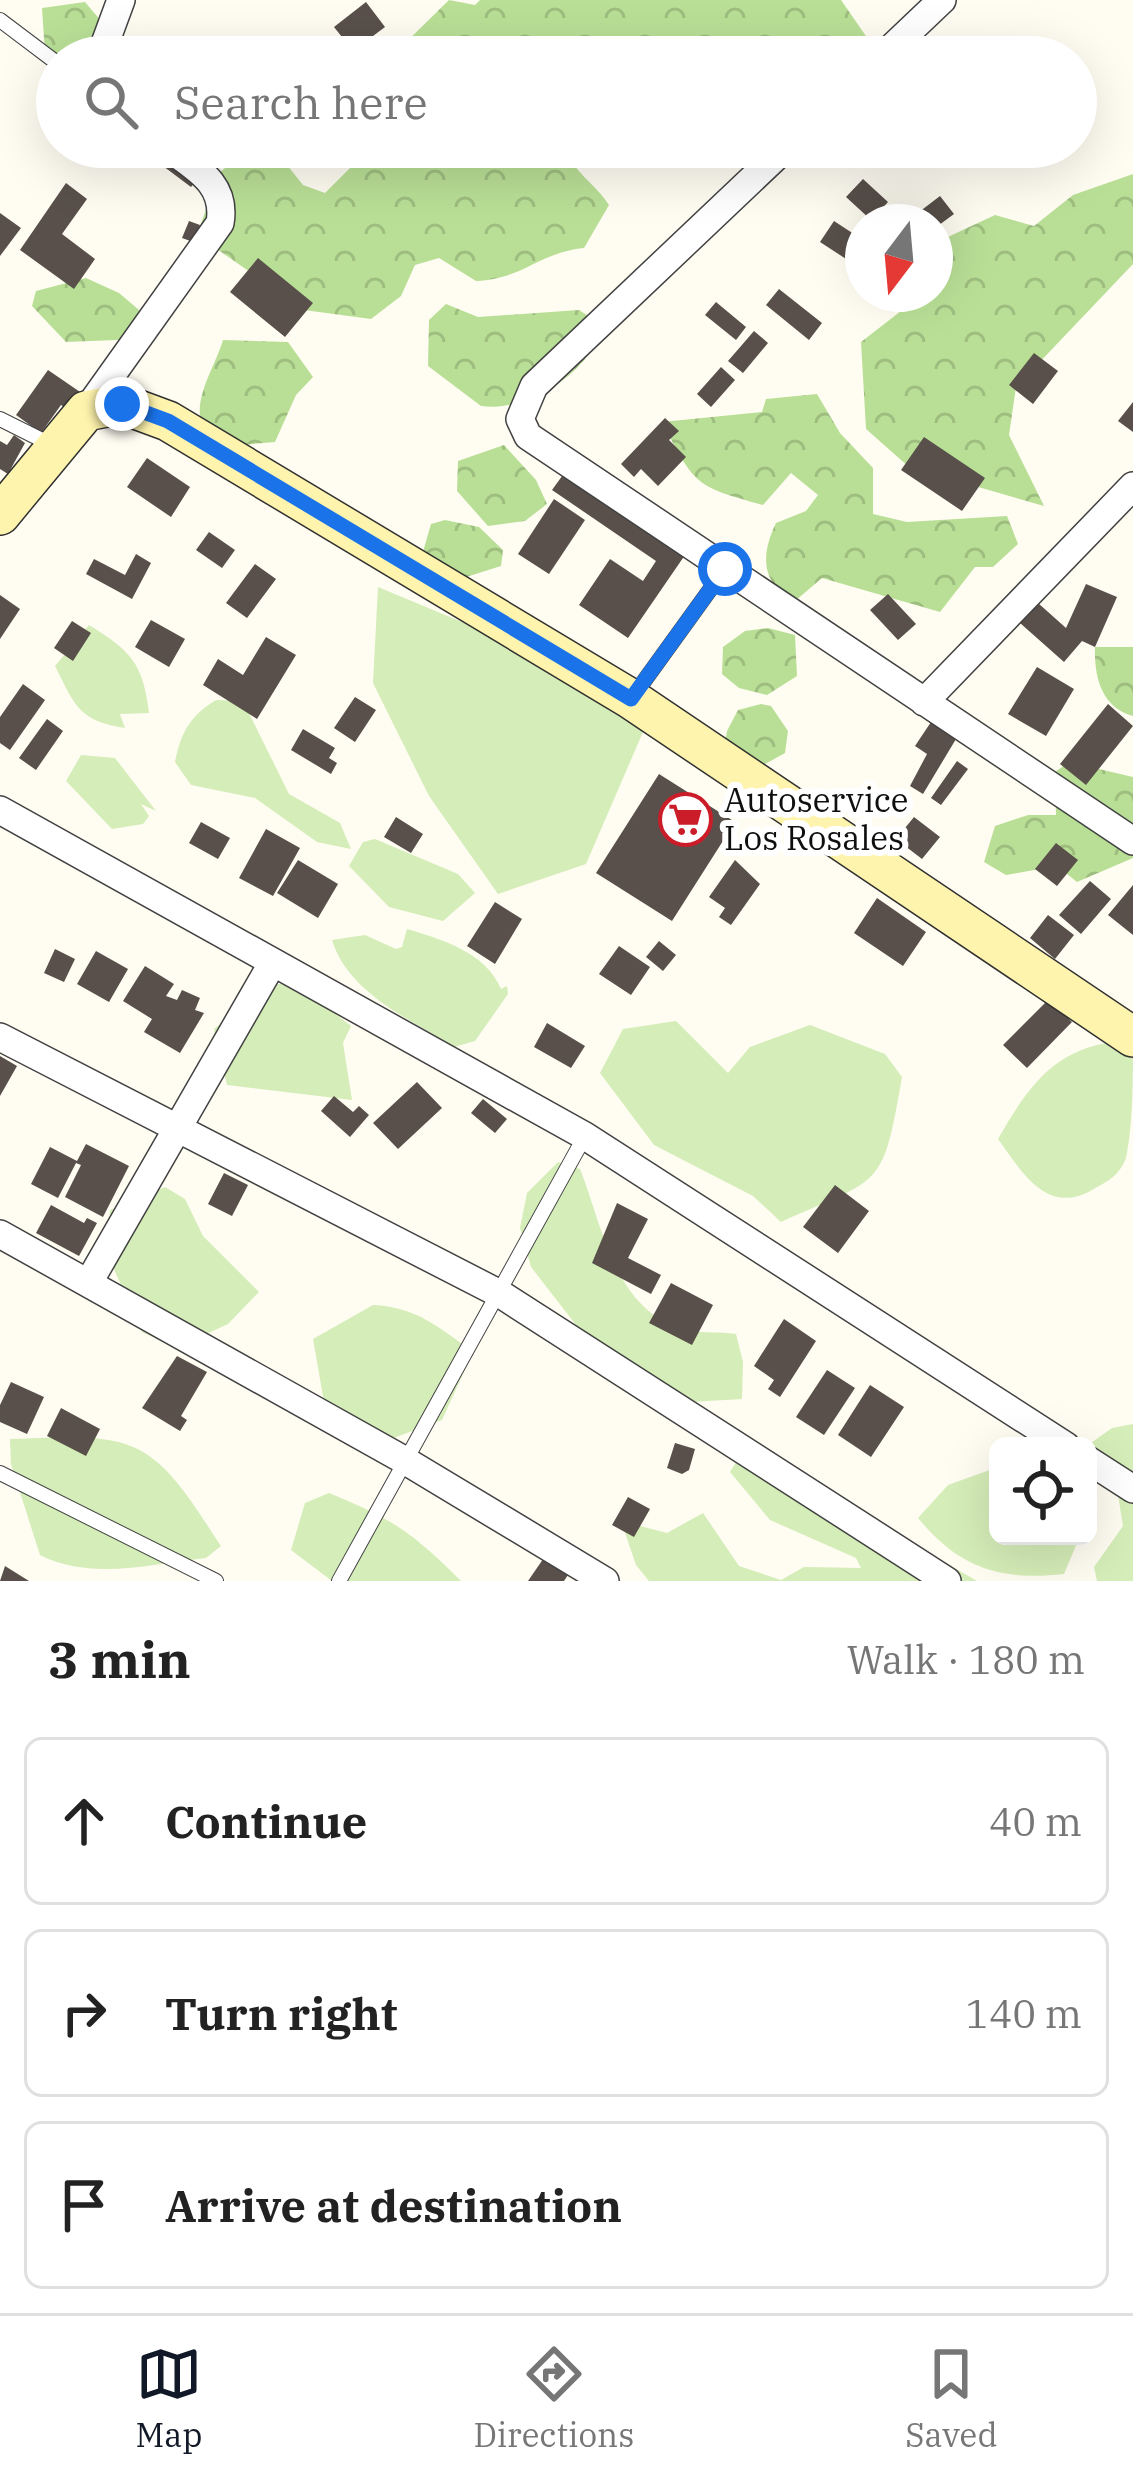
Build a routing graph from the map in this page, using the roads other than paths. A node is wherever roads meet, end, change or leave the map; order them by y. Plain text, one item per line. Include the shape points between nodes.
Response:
1 (121, 0) edge
2 (942, 0) edge
3 (0, 20) edge
4 (108, 36) edge
5 (904, 36) edge
6 (36, 47) edge
7 (191, 168) edge
8 (765, 168) edge
9 (86, 411) junction
10 (0, 418) edge
11 (56, 447) junction
12 (1133, 486) edge
13 (0, 515) edge
14 (725, 569) junction
15 (631, 699) junction
16 (924, 702) junction
17 (0, 810) edge
18 (1133, 841) edge
19 (273, 962) junction
20 (0, 1037) edge
21 (1133, 1037) edge
22 (176, 1131) junction
23 (585, 1136) junction
24 (0, 1234) edge
25 (89, 1282) junction
26 (497, 1293) junction
27 (1052, 1437) edge
28 (404, 1460) junction
29 (1097, 1466) edge
30 (0, 1473) edge
31 (1133, 1489) edge
32 (216, 1581) edge
33 (339, 1581) edge
34 (605, 1581) edge
35 (947, 1581) edge

1 - 4 street
2 - 5 street
3 - 6 lane
7 - 9 street via 217,190 220,223
8 - 14 street via 534,386 520,419 548,453
9 - 11 main road
9 - 15 main road via 122,404 168,421
10 - 11 lane
11 - 13 main road
12 - 16 street
14 - 15 lane
14 - 16 street
15 - 21 main road
16 - 18 street
17 - 19 street
19 - 22 street
19 - 23 street
20 - 22 street
22 - 25 street
22 - 26 street
23 - 26 lane
23 - 27 street
24 - 25 street
25 - 28 street
26 - 28 lane
26 - 35 street
28 - 33 lane
28 - 34 street
29 - 31 street
30 - 32 lane

